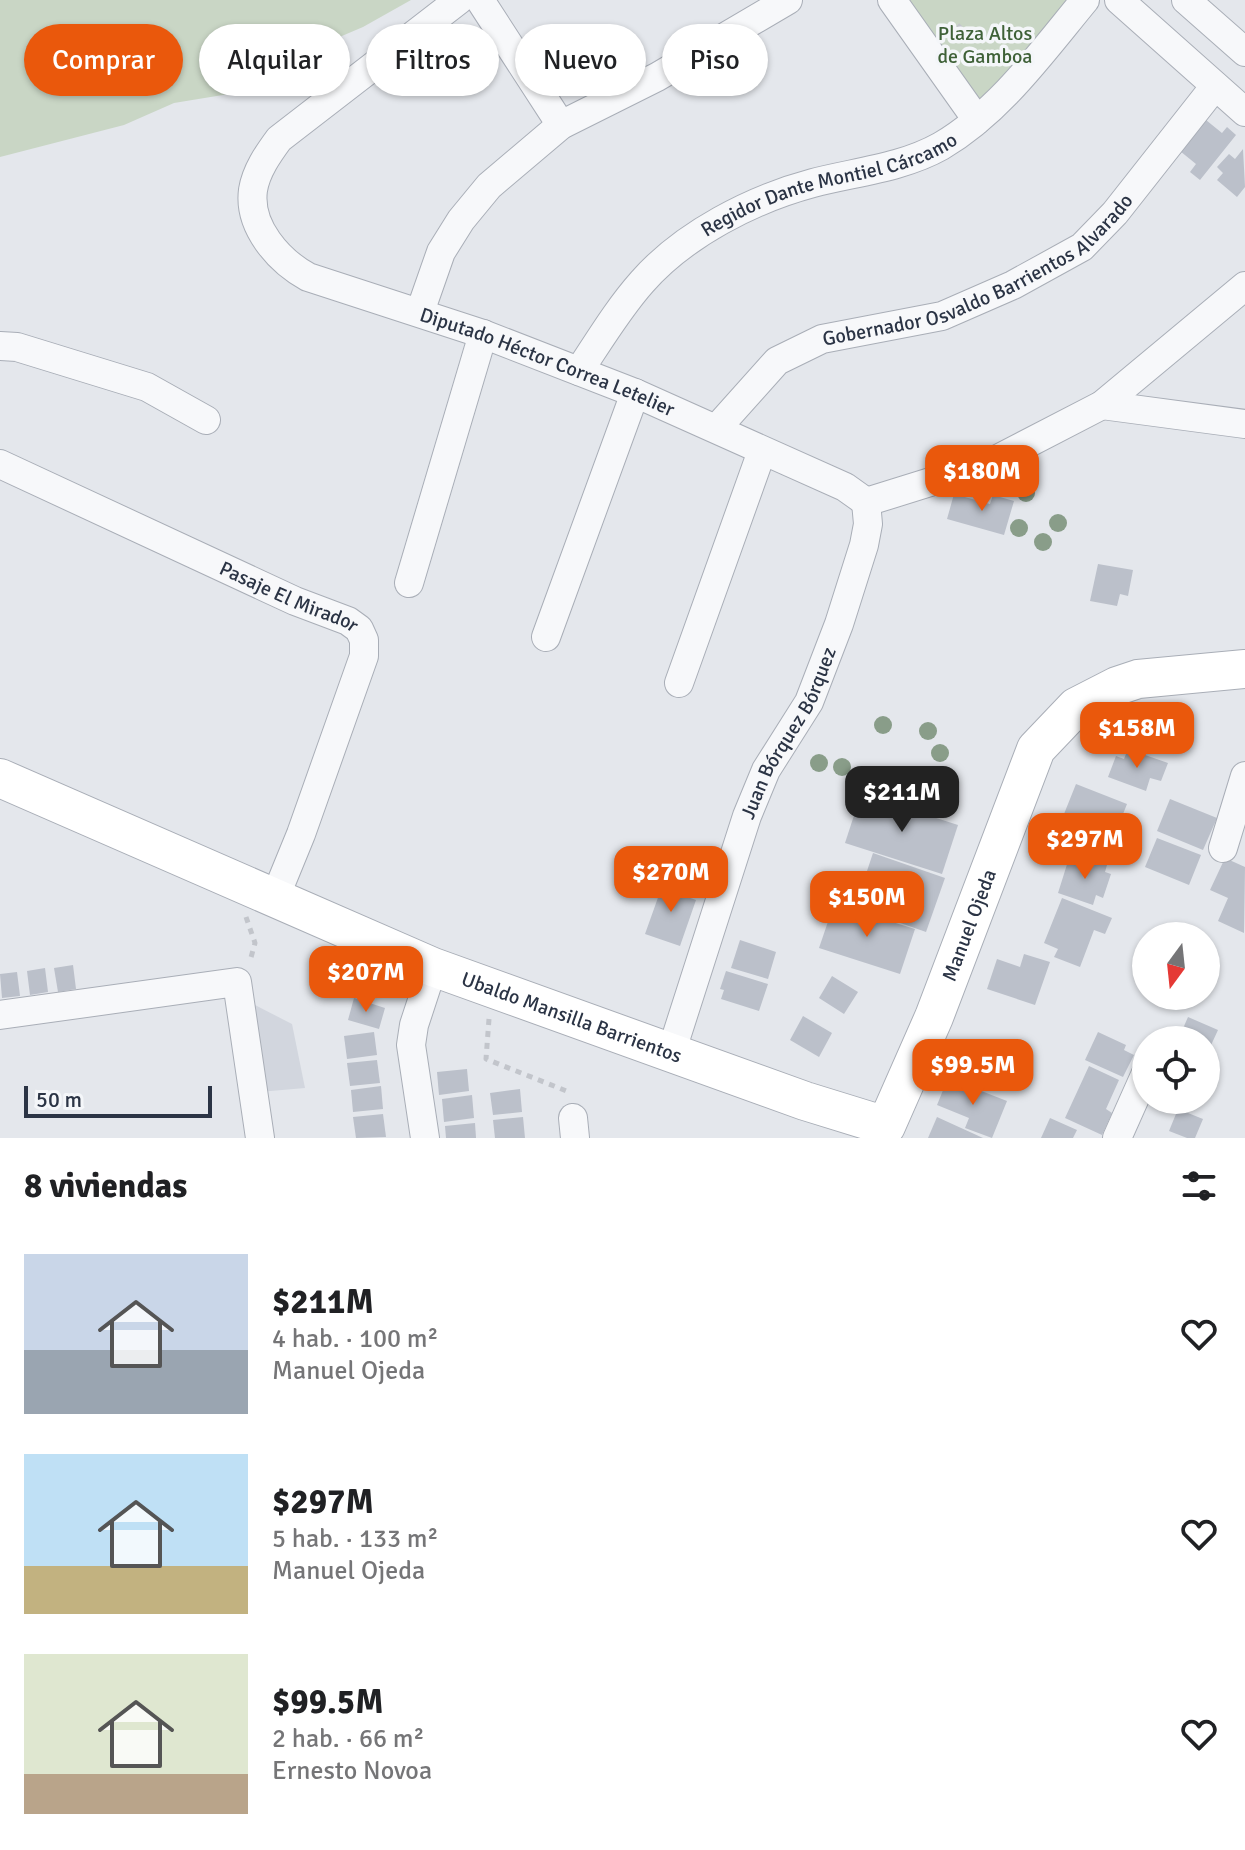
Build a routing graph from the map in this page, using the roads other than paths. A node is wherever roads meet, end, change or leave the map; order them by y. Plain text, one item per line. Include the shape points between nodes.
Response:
1 (459, 0) edge
2 (480, 0) edge
3 (788, 0) edge
4 (892, 0) edge
5 (1085, 0) edge
6 (1119, 0) edge
7 (1186, 0) edge
8 (1240, 37) edge
9 (1215, 86) junction
10 (1245, 112) edge
11 (977, 120) junction
12 (561, 125) junction
13 (1245, 286) edge
14 (420, 312) junction
15 (483, 334) junction
16 (0, 346) edge
17 (579, 371) junction
18 (635, 393) junction
19 (1102, 405) junction
20 (206, 420) dead end
21 (1245, 424) edge
22 (717, 428) junction
23 (762, 451) junction
24 (0, 464) edge
25 (866, 502) junction
26 (409, 583) dead end
27 (546, 637) dead end
28 (1245, 669) edge
29 (679, 683) dead end
30 (1245, 776) edge
31 (0, 778) edge
32 (1223, 848) dead end
33 (694, 874) dead end
34 (727, 883) junction
35 (274, 900) junction
36 (433, 967) junction
37 (0, 1015) edge
38 (918, 1051) junction
39 (671, 1053) junction
40 (805, 1101) junction
41 (1132, 1104) edge
42 (884, 1132) edge
43 (258, 1138) edge
44 (425, 1138) edge
45 (835, 1138) edge
46 (1117, 1138) edge

1 - 14 street via 279,139 253,190 261,229 288,266
2 - 12 street
3 - 12 street, Diputado Héctor Correa Letelier via 657,77
4 - 11 street
5 - 11 street, Regidor Dante Montiel Cárcamo via 1015,85
6 - 9 street
7 - 8 street
9 - 10 street
9 - 22 street, Gobernador Osvaldo Barrientos Alvarado via 1082,247 942,316 822,339 788,355
11 - 17 street, Regidor Dante Montiel Cárcamo via 907,162 789,189 703,232 644,279
12 - 14 street, Diputado Héctor Correa Letelier via 489,186 461,220 441,252
13 - 19 street
14 - 15 street, Diputado Héctor Correa Letelier
15 - 17 street, Diputado Héctor Correa Letelier
15 - 26 street
16 - 20 street via 147,387
17 - 18 street, Diputado Héctor Correa Letelier
18 - 22 street, Diputado Héctor Correa Letelier
18 - 27 street
19 - 21 street
19 - 25 street via 988,464
22 - 23 street, Diputado Héctor Correa Letelier
23 - 25 street, Diputado Héctor Correa Letelier via 845,487
23 - 29 street
24 - 35 street, Pasaje El Mirador via 359,629 364,656
25 - 34 street, Juan Bórquez Bórquez via 864,545 839,624 809,702 766,770
28 - 38 street, Manuel Ojeda via 1127,682 1096,694 1050,731 1024,774
30 - 32 street
31 - 35 street, Ubaldo Mansilla Barrientos
33 - 34 lane
34 - 39 street, Juan Bórquez Bórquez
35 - 36 street, Ubaldo Mansilla Barrientos
36 - 39 street, Ubaldo Mansilla Barrientos
36 - 44 street via 411,1045
37 - 43 street via 237,982
38 - 40 street via 879,1087 845,1098
38 - 42 street, Manuel Ojeda
39 - 40 street, Ubaldo Mansilla Barrientos
40 - 42 street, Ubaldo Mansilla Barrientos
40 - 45 street
41 - 46 street

